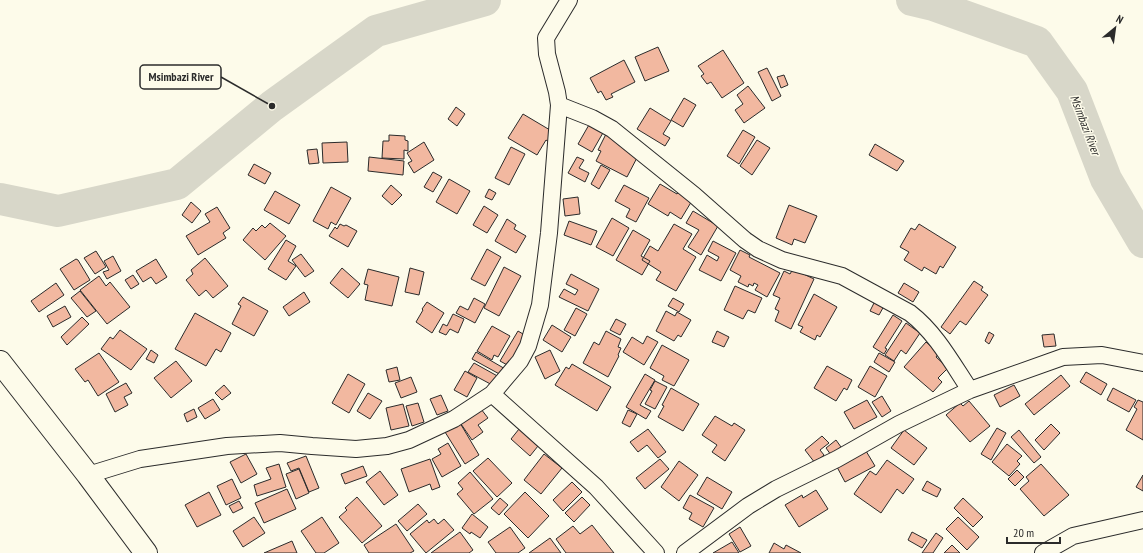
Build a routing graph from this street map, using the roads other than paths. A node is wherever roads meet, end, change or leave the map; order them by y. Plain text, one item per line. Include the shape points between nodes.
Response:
1 (569, 0) edge
2 (559, 105) junction
3 (0, 362) edge
4 (1143, 363) edge
5 (970, 390) junction
6 (492, 394) junction
7 (88, 475) junction
8 (1143, 520) edge
9 (146, 553) edge
10 (656, 553) edge
11 (685, 553) edge
12 (1043, 553) edge

1 - 2 street via 546,38 547,54
2 - 5 street via 612,129 758,249 782,260 842,276 910,313 920,320 940,345
2 - 6 street via 549,233 540,305 523,356
3 - 7 street
4 - 5 street via 1102,355 1063,357
5 - 11 street via 776,489 748,506
6 - 7 street via 454,419 409,440 386,446 356,448 280,443 227,446 140,459
6 - 10 street via 596,487
7 - 9 street
8 - 12 street via 1073,536

